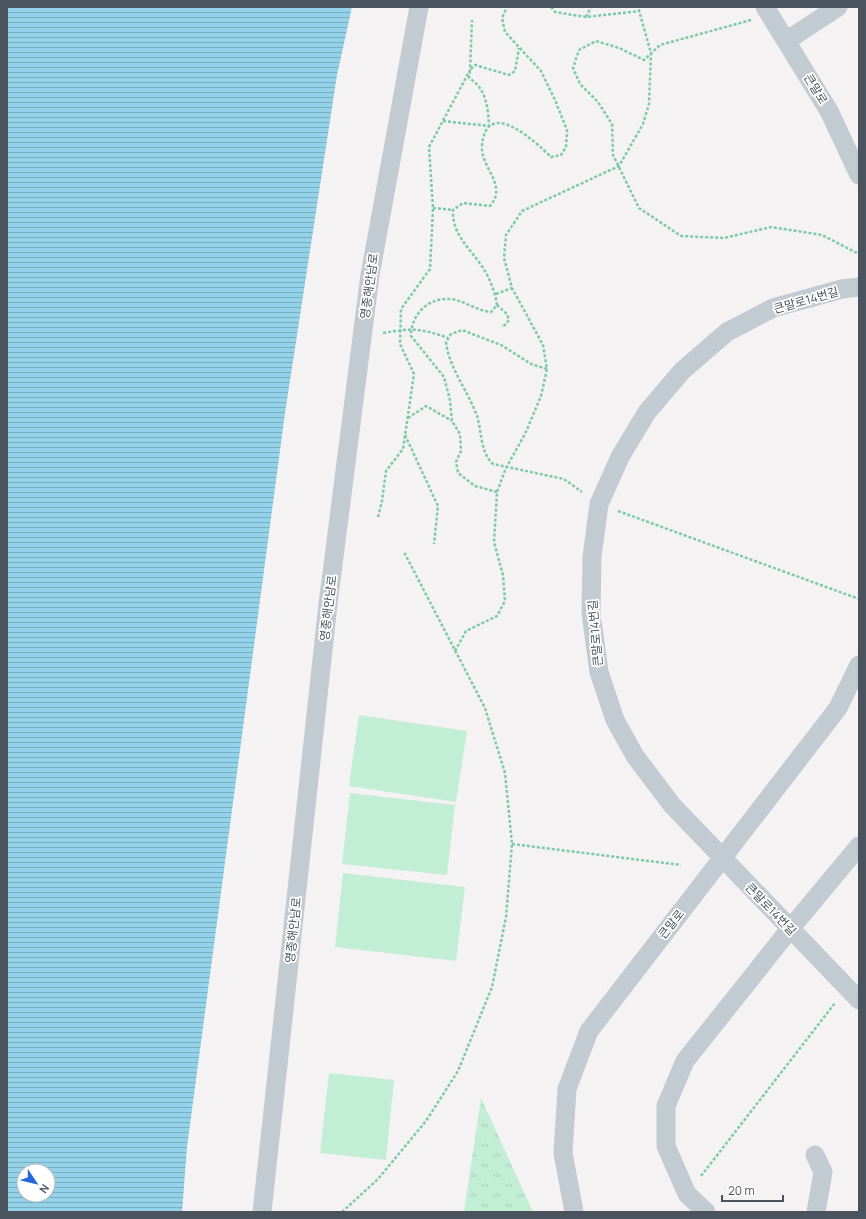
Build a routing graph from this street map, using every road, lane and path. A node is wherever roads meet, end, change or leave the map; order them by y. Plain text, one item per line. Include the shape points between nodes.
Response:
1 (419, 7) edge
2 (507, 7) edge
3 (551, 7) edge
4 (591, 7) edge
5 (638, 7) edge
6 (838, 7) edge
7 (640, 11) junction
8 (768, 11) edge
9 (586, 18) junction
10 (472, 20) dead end
11 (786, 41) junction
12 (519, 47) junction
13 (651, 53) junction
14 (470, 70) junction
15 (443, 121) junction
16 (489, 126) junction
17 (619, 166) junction
18 (859, 175) edge
19 (433, 208) junction
20 (453, 210) junction
21 (859, 254) edge
22 (859, 287) edge
23 (512, 288) junction
24 (496, 294) junction
25 (497, 305) junction
26 (501, 326) dead end
27 (410, 328) junction
28 (375, 334) dead end
29 (448, 338) junction
30 (547, 369) junction
31 (408, 418) junction
32 (452, 421) junction
33 (405, 434) junction
34 (506, 468) junction
35 (497, 492) junction
36 (599, 504) junction
37 (378, 517) dead end
38 (434, 544) dead end
39 (404, 552) dead end
40 (859, 599) edge
41 (455, 651) junction
42 (859, 665) edge
43 (512, 844) junction
44 (859, 846) edge
45 (722, 858) junction
46 (681, 865) dead end
47 (790, 929) junction
48 (853, 994) edge
49 (815, 1155) dead end
50 (687, 1194) junction
51 (262, 1212) edge
52 (342, 1212) edge
53 (574, 1212) edge
54 (706, 1212) edge
55 (816, 1212) edge

1 - 51 street, 영종해안남로 via 370,275 328,604
2 - 12 path via 502,18 504,32
3 - 9 path via 555,12
4 - 9 path
5 - 7 path
6 - 11 street
7 - 9 path
7 - 13 path
8 - 11 street, 큰말로
8 - 13 path via 660,45
10 - 14 path
11 - 18 street, 큰말로 via 830,111
12 - 14 path via 515,71 509,75 475,65
12 - 16 path via 541,71 555,100 567,130 566,147 561,155 551,157 513,126 501,123
13 - 17 path via 649,104 643,124
13 - 17 path via 644,60 596,41 579,50 573,68 580,84 598,102 612,124 613,155
14 - 15 path
14 - 16 path via 469,78 478,83 486,98
15 - 16 path
15 - 19 path via 428,147
16 - 20 path via 482,146 485,162 494,179 495,200 490,206 463,203
17 - 21 path via 639,208 682,236 724,238 771,227 822,235
17 - 23 path via 522,211 506,235 504,258
19 - 20 path
19 - 31 path via 430,269 401,309 400,344 414,374
20 - 24 path via 452,222 463,243 482,266
22 - 36 street, 큰말로14번길 via 842,289 773,308 727,332 682,371 647,412 620,457
23 - 24 path
23 - 30 path via 543,345
24 - 25 path
25 - 26 path via 507,314 509,320
25 - 27 path via 491,312 480,311 448,298 431,303 417,312
27 - 28 path
27 - 29 path via 428,330
27 - 32 path via 411,336 444,377
29 - 30 path via 462,330 501,345 531,364
29 - 34 path via 447,354 477,416 486,457 493,464
30 - 34 path via 541,396 525,434
31 - 32 path via 426,406
31 - 33 path
32 - 35 path via 460,434 461,451 456,462 458,473 475,486
33 - 37 path via 403,449 386,471
33 - 38 path via 438,506
34 - 35 path
34 - 36 path via 564,479
35 - 41 path via 494,542 503,575 506,601 497,616 466,631
36 - 40 path
36 - 45 street, 큰말로14번길 via 592,557 591,613 599,672 615,720 635,756 672,806
39 - 41 path
41 - 43 path via 484,708 505,773
42 - 45 street, 큰말로 via 838,708
43 - 46 path
43 - 52 path via 506,917 492,987 458,1071 426,1121 388,1168
44 - 47 street
45 - 47 street, 큰말로14번길
45 - 53 street, 큰말로 via 589,1031 567,1089 563,1153
47 - 48 street, 큰말로14번길
47 - 50 street via 685,1061 666,1106 666,1146
48 - 50 path
49 - 55 street via 823,1172
50 - 54 street

